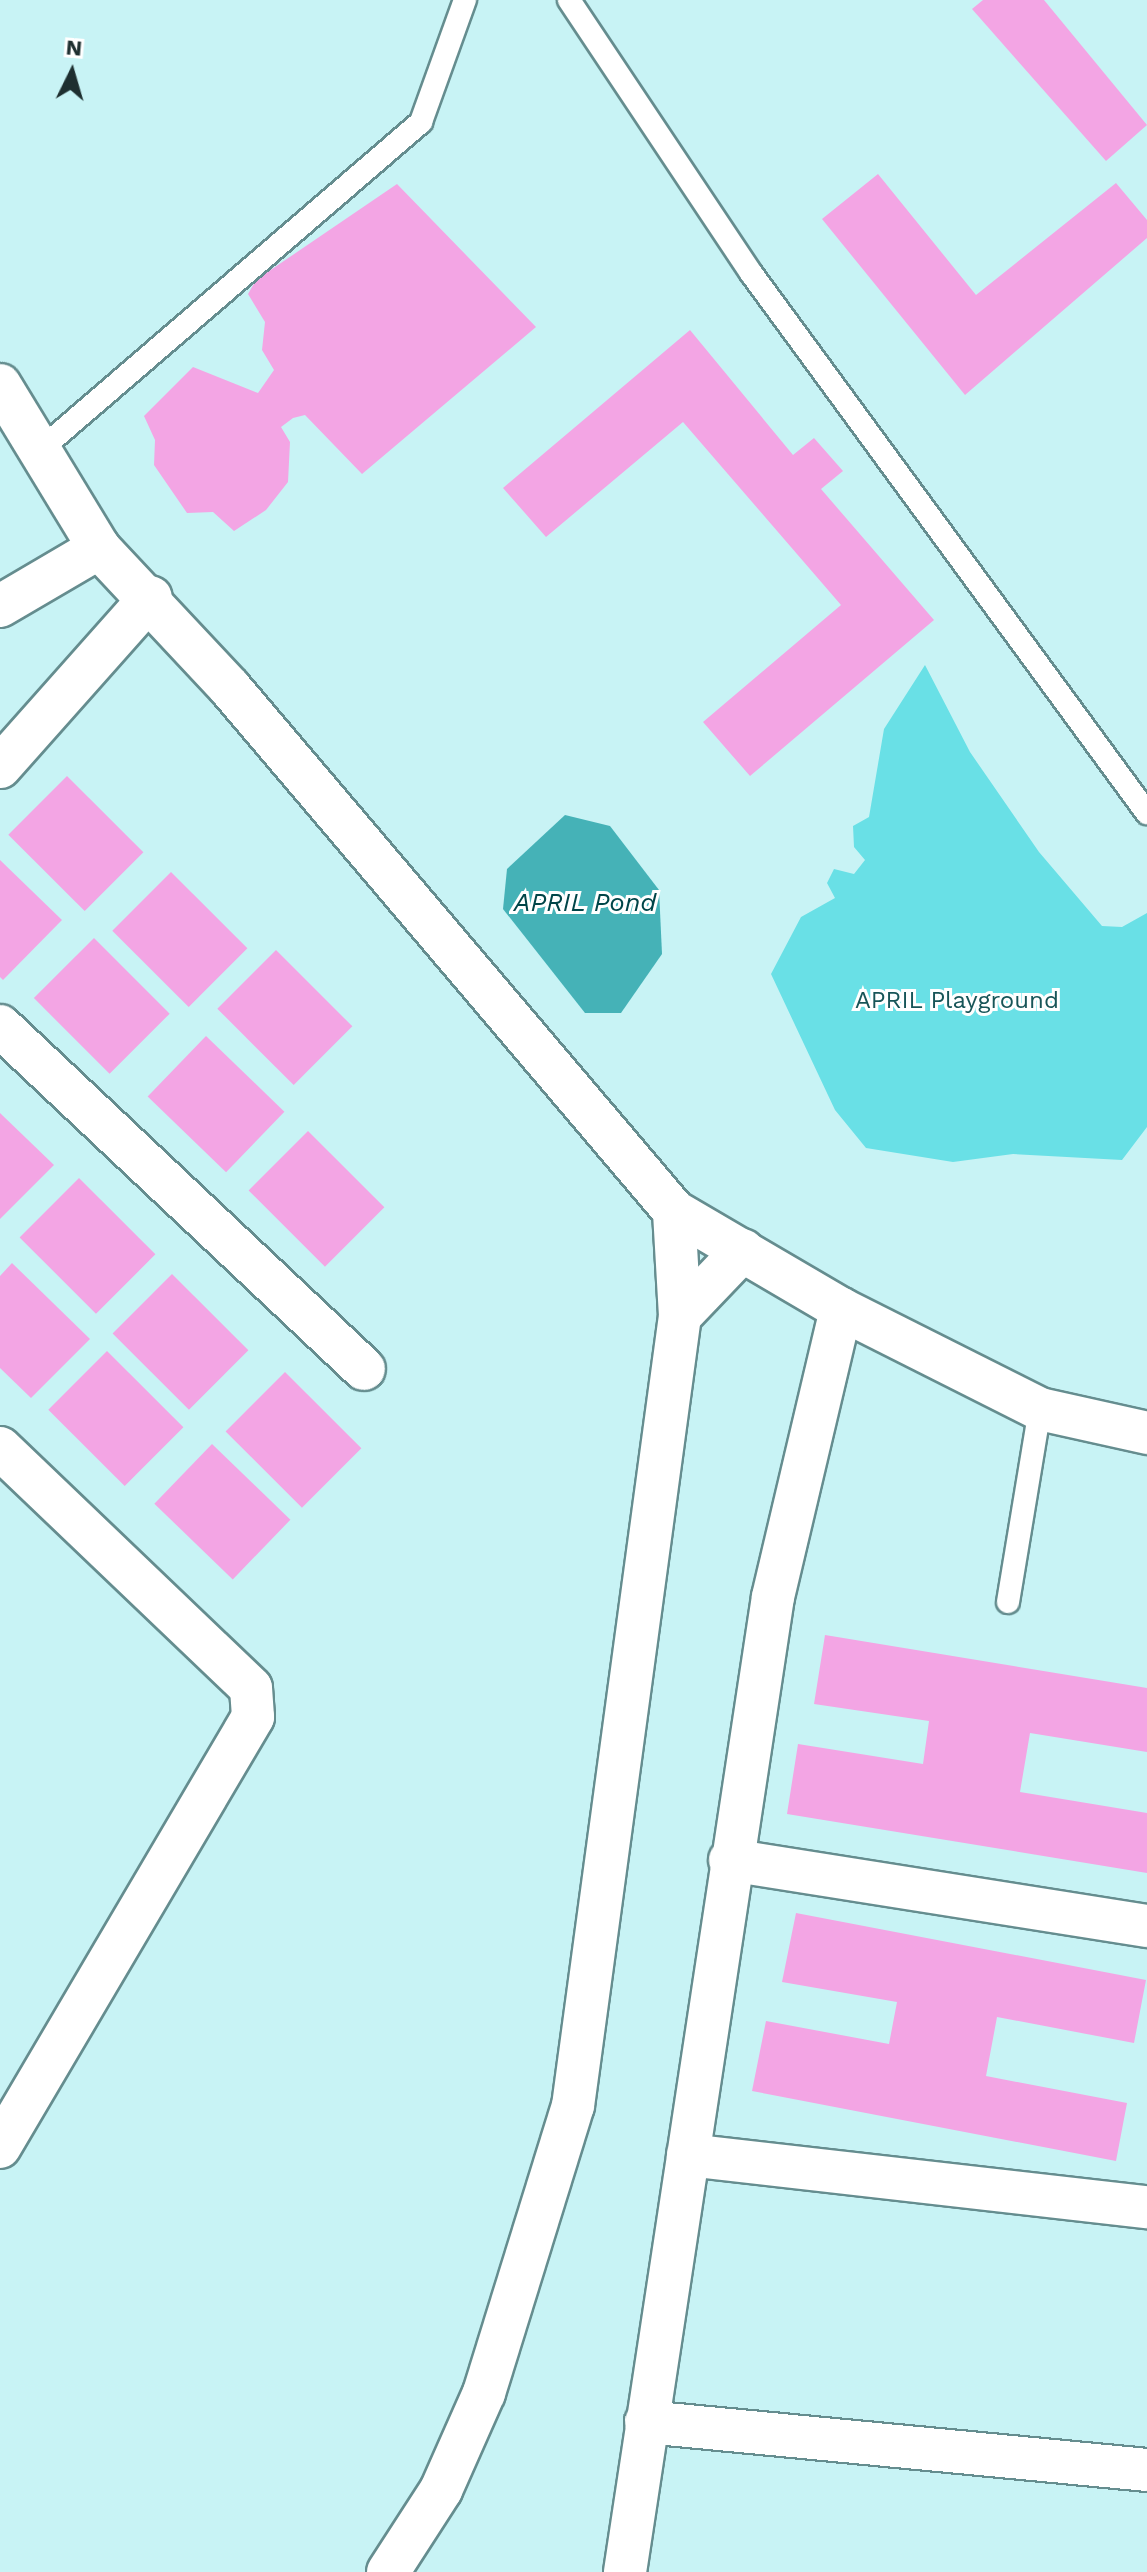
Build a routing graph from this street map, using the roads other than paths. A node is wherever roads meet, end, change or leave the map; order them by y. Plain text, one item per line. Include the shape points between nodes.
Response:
1 (465, 0) edge
2 (569, 0) edge
3 (0, 385) edge
4 (40, 450) junction
5 (99, 548) junction
6 (151, 597) junction
7 (0, 606) edge
8 (0, 767) edge
9 (1147, 813) edge
10 (0, 1026) edge
11 (674, 1211) junction
12 (743, 1250) junction
13 (841, 1309) junction
14 (680, 1316) junction
15 (364, 1369) dead end
16 (1040, 1409) junction
17 (1147, 1433) edge
18 (0, 1448) edge
19 (1008, 1602) dead end
20 (730, 1860) junction
21 (1147, 1926) edge
22 (0, 2147) edge
23 (688, 2155) junction
24 (1147, 2207) edge
25 (646, 2422) junction
26 (1147, 2470) edge
27 (388, 2572) edge
28 (625, 2572) edge

1 - 4 lane via 421,122
2 - 9 lane via 751,273
3 - 4 street
4 - 5 street
5 - 6 street
5 - 7 street
6 - 8 street
6 - 11 street
10 - 15 street
11 - 12 street
11 - 14 street
12 - 13 street
12 - 14 street
13 - 16 street
13 - 20 street via 773,1597
14 - 27 street via 573,2106 484,2393 441,2490
16 - 17 street
16 - 19 lane
18 - 22 street via 251,1688 253,1703 246,1737
20 - 21 street
20 - 23 street
23 - 24 street
23 - 25 street
25 - 26 street
25 - 28 street

